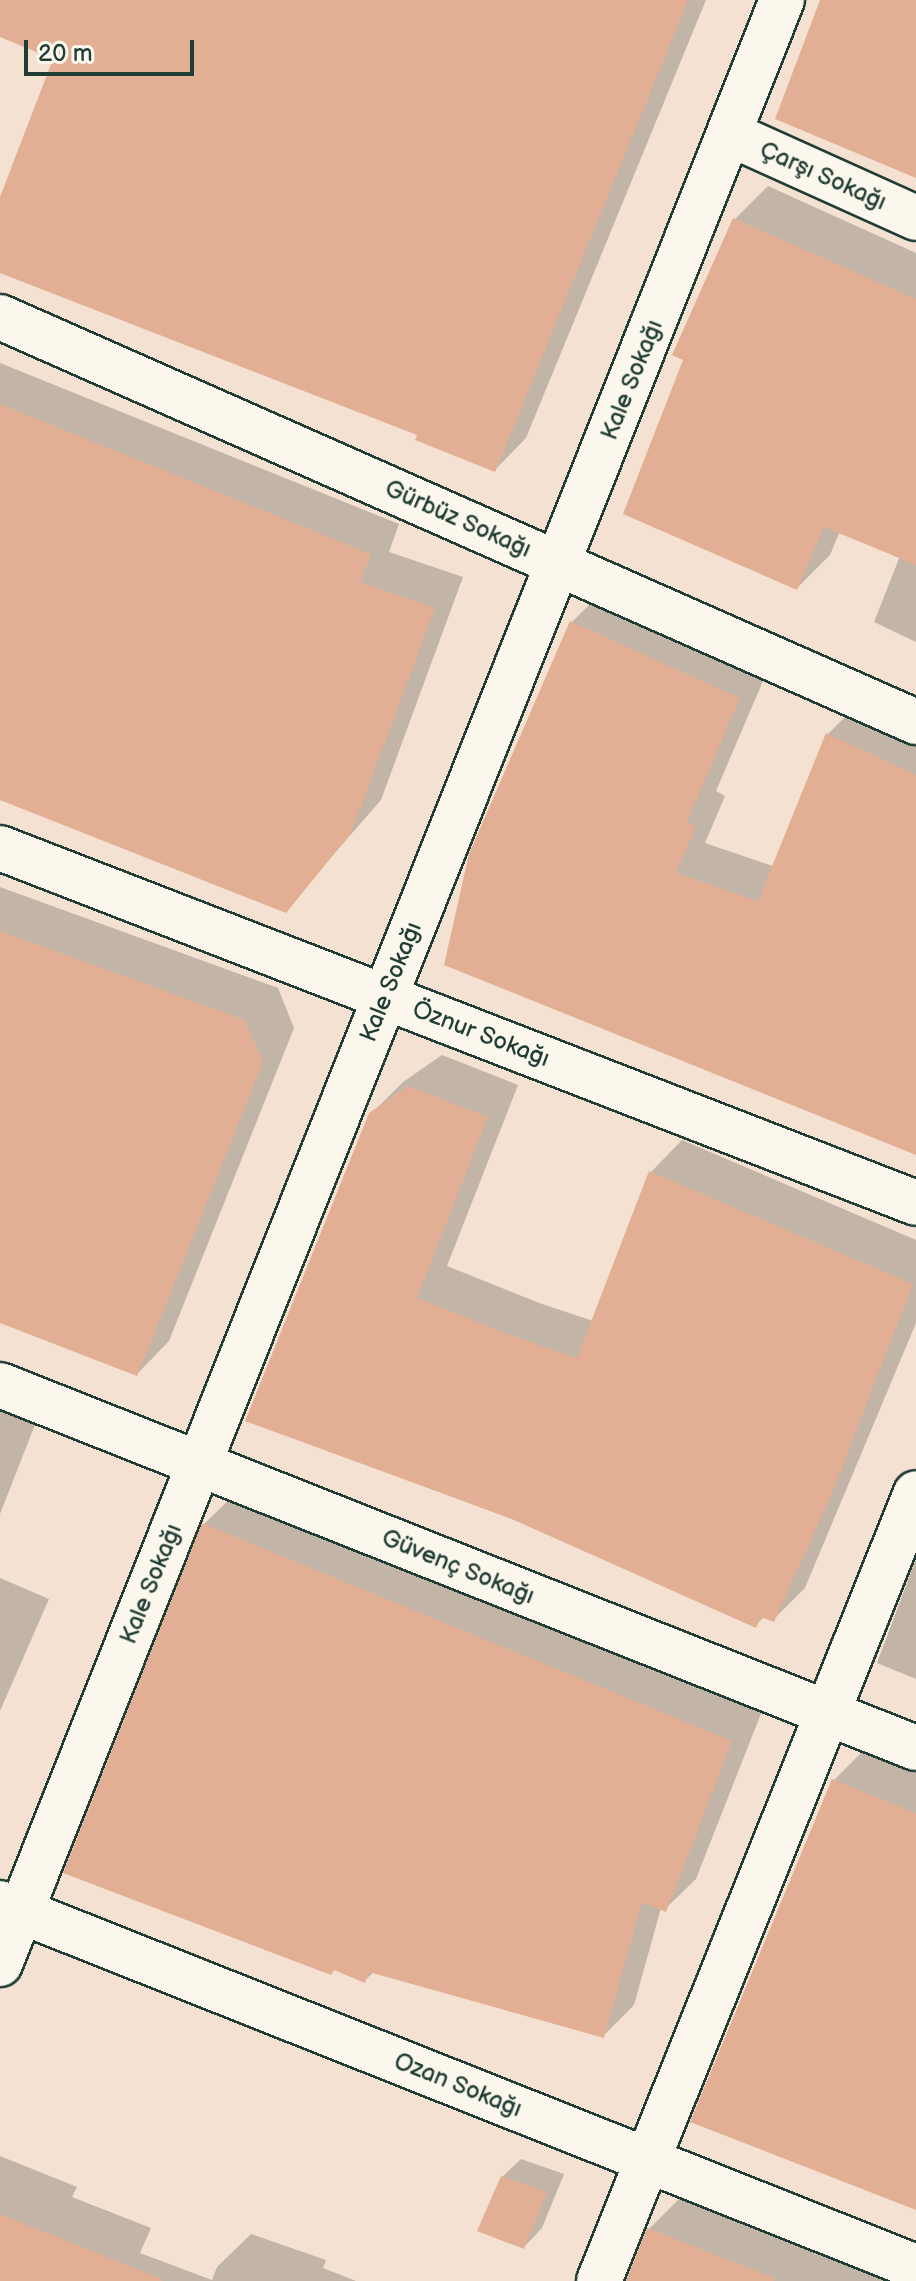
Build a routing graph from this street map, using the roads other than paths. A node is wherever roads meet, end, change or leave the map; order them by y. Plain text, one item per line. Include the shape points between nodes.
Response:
1 (782, 0) edge
2 (730, 134) junction
3 (916, 218) edge
4 (0, 317) edge
5 (558, 564) junction
6 (916, 722) edge
7 (0, 848) edge
8 (385, 997) junction
9 (916, 1203) edge
10 (0, 1385) edge
11 (199, 1464) junction
12 (916, 1493) edge
13 (828, 1713) junction
14 (916, 1748) edge
15 (10, 1907) edge
16 (0, 1964) edge
17 (648, 2160) junction
18 (916, 2267) edge
19 (599, 2281) edge

1 - 2 street, Kale Sokağı
2 - 3 street, Çarşı Sokağı
2 - 5 street, Kale Sokağı
4 - 5 street, Gürbüz Sokağı
5 - 6 street, Gürbüz Sokağı
5 - 8 street, Kale Sokağı
7 - 8 street, Öznur Sokağı
8 - 9 street, Öznur Sokağı
8 - 11 street, Kale Sokağı
10 - 11 street, Güvenç Sokağı
11 - 13 street, Güvenç Sokağı
11 - 15 street, Kale Sokağı
12 - 13 street
13 - 14 street, Güvenç Sokağı
13 - 17 street
15 - 16 street, Kale Sokağı
15 - 17 street, Ozan Sokağı
17 - 18 street, Ozan Sokağı
17 - 19 street

